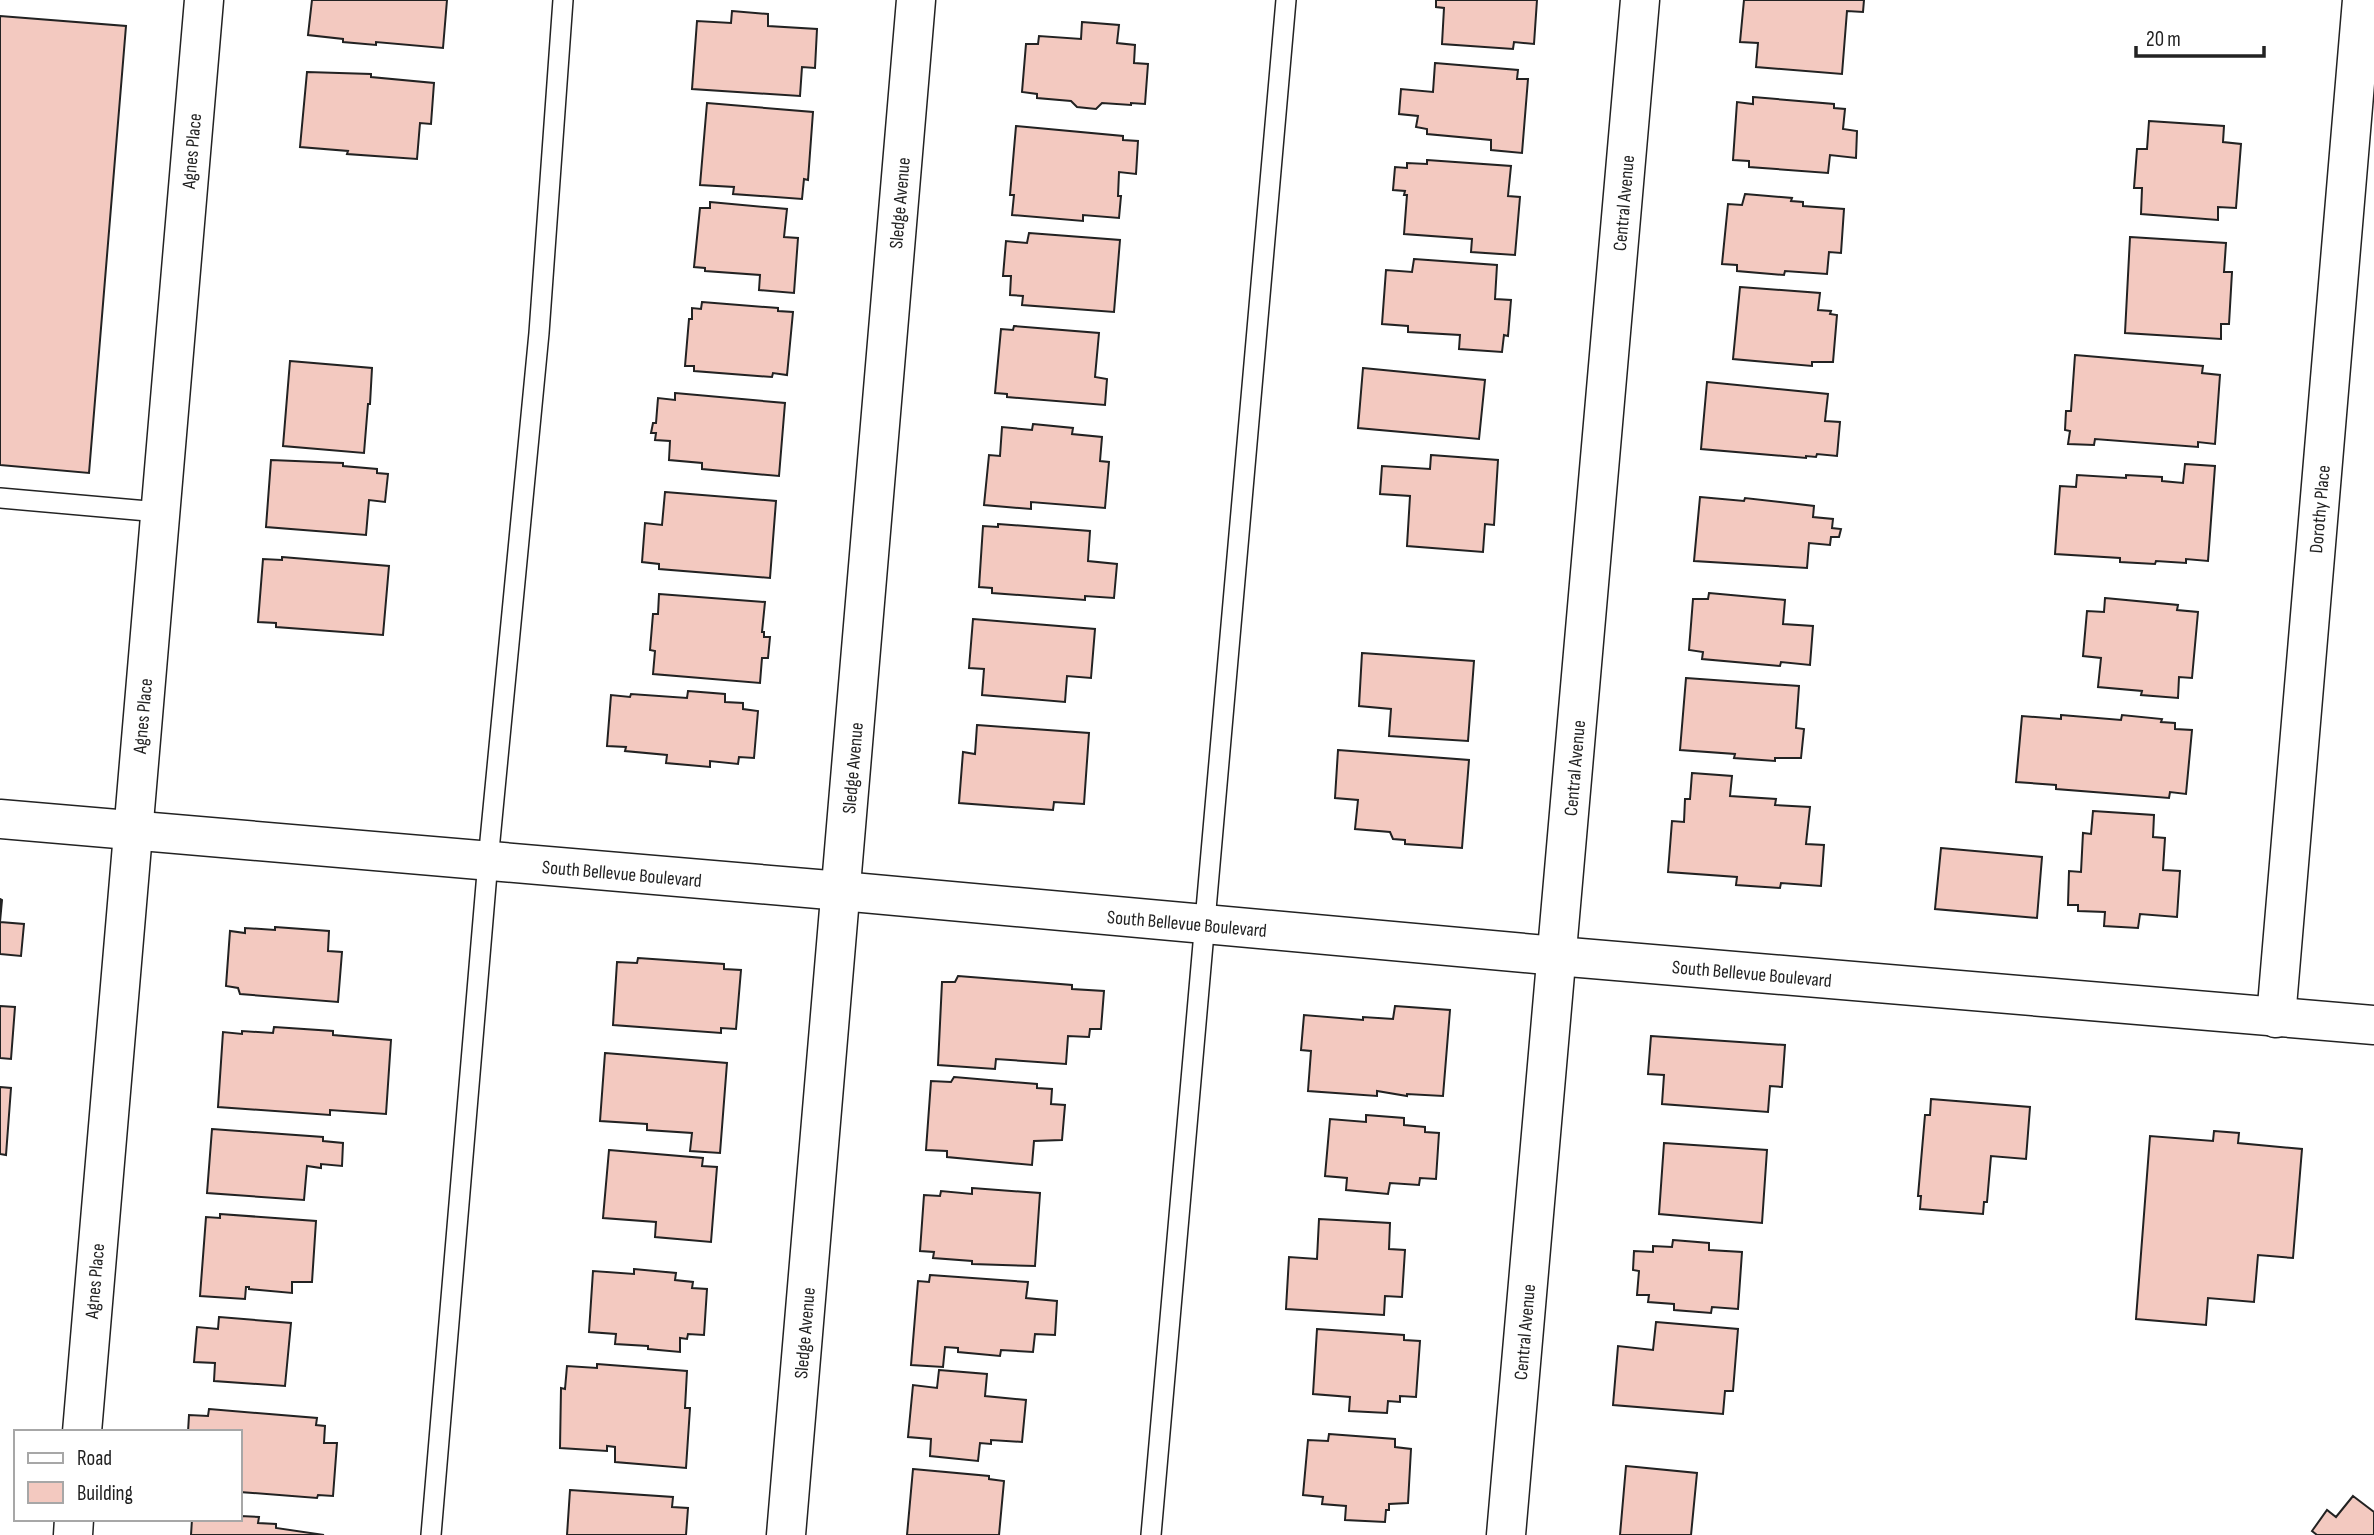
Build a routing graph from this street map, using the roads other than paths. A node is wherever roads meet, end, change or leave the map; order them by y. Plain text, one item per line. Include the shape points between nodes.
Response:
1 (204, 0) edge
2 (563, 0) edge
3 (916, 0) edge
4 (1286, 0) edge
5 (1640, 0) edge
6 (2361, 0) edge
7 (0, 498) edge
8 (159, 512) junction
9 (0, 819) edge
10 (132, 831) junction
11 (488, 861) junction
12 (841, 891) junction
13 (1206, 925) junction
14 (1557, 957) junction
15 (2276, 1018) junction
16 (2374, 1025) edge
17 (82, 1430) edge
18 (431, 1535) edge
19 (786, 1535) edge
20 (1151, 1535) edge
21 (1506, 1535) edge

1 - 8 street, Agnes Place
2 - 11 lane via 539,333
3 - 12 street, Sledge Avenue
4 - 13 lane
5 - 14 street, Central Avenue
6 - 15 street, Dorothy Place
7 - 8 lane
8 - 10 street, Agnes Place
9 - 10 street, South Bellevue Boulevard
10 - 11 street, South Bellevue Boulevard
10 - 17 street, Agnes Place
11 - 12 street, South Bellevue Boulevard
11 - 18 lane
12 - 13 street, South Bellevue Boulevard
12 - 19 street, Sledge Avenue
13 - 14 street, South Bellevue Boulevard
13 - 20 lane
14 - 15 street, South Bellevue Boulevard
14 - 21 street, Central Avenue
15 - 16 street, South Bellevue Boulevard

